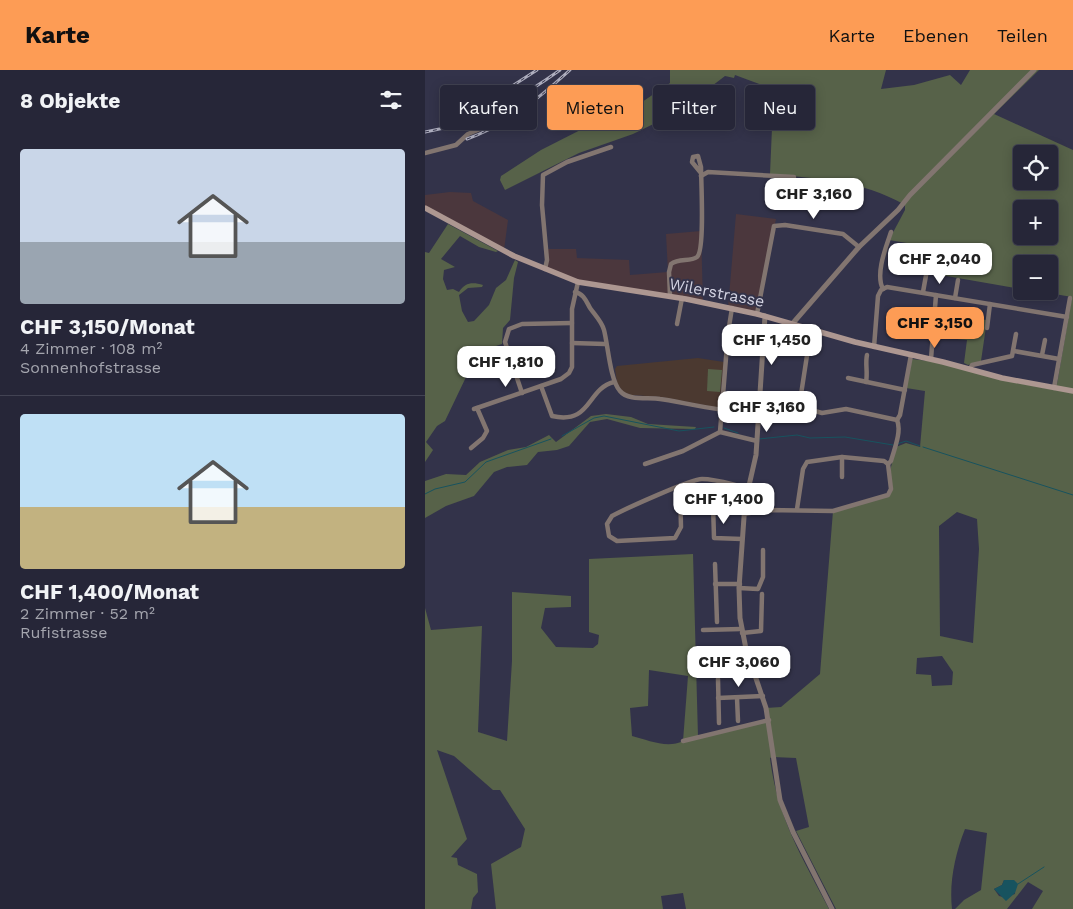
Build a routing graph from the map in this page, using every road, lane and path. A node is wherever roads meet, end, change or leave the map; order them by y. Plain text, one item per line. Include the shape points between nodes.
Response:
1 (1034, 70) edge
2 (477, 130) edge
3 (611, 147) dead end
4 (425, 153) edge
5 (794, 178) dead end
6 (425, 208) edge
7 (891, 232) dead end
8 (859, 247) junction
9 (931, 248) dead end
10 (545, 269) junction
11 (958, 280) dead end
12 (578, 282) junction
13 (883, 289) junction
14 (575, 292) junction
15 (923, 292) junction
16 (936, 295) junction
17 (670, 296) junction
18 (682, 298) junction
19 (955, 298) junction
20 (1070, 298) dead end
21 (990, 304) junction
22 (732, 308) junction
23 (757, 314) junction
24 (765, 316) junction
25 (1067, 317) junction
26 (572, 323) junction
27 (793, 323) junction
28 (677, 324) dead end
29 (987, 328) dead end
30 (816, 330) junction
31 (1016, 334) dead end
32 (1045, 340) dead end
33 (572, 343) junction
34 (605, 344) junction
35 (874, 347) junction
36 (1013, 354) junction
37 (867, 355) dead end
38 (911, 355) junction
39 (1042, 355) junction
40 (510, 359) junction
41 (931, 359) junction
42 (1059, 359) junction
43 (970, 369) junction
44 (472, 373) dead end
45 (848, 378) dead end
46 (614, 382) junction
47 (866, 382) junction
48 (541, 386) junction
49 (1055, 388) junction
50 (905, 390) junction
51 (1073, 391) edge
52 (522, 393) junction
53 (797, 406) junction
54 (721, 410) junction
55 (759, 413) junction
56 (897, 420) junction
57 (720, 432) junction
58 (757, 441) junction
59 (471, 448) dead end
60 (841, 457) junction
61 (645, 464) dead end
62 (888, 464) junction
63 (842, 477) dead end
64 (680, 486) junction
65 (748, 488) junction
66 (713, 502) dead end
67 (797, 509) junction
68 (744, 514) junction
69 (742, 539) junction
70 (763, 550) dead end
71 (715, 564) dead end
72 (715, 584) junction
73 (739, 586) junction
74 (762, 594) dead end
75 (717, 622) dead end
76 (703, 630) dead end
77 (742, 631) junction
78 (718, 679) dead end
79 (763, 696) junction
80 (718, 698) junction
81 (737, 698) junction
82 (769, 720) junction
83 (738, 721) dead end
84 (719, 723) dead end
85 (683, 740) dead end
86 (832, 909) edge

1 - 8 street
2 - 4 street via 456,145
3 - 10 street via 567,162 543,175
5 - 17 street via 701,174 701,252 697,257 671,264
6 - 10 main road, Wilerstrasse
7 - 13 street via 881,270
8 - 23 street via 840,234 778,225 772,231
8 - 27 street
9 - 15 street
10 - 12 main road, Wilerstrasse
11 - 19 street
12 - 14 street
12 - 17 main road, Wilerstrasse
13 - 15 street
13 - 35 street via 877,298
14 - 26 street
14 - 34 street via 582,295 599,321
15 - 16 street
16 - 19 street
16 - 41 street
17 - 18 main road, Wilerstrasse
18 - 22 main road, Wilerstrasse
18 - 28 street
19 - 21 street
20 - 25 street
21 - 25 street
21 - 29 street
22 - 23 main road, Wilerstrasse
22 - 54 street
23 - 24 main road, Wilerstrasse
24 - 27 main road, Wilerstrasse
24 - 55 street
25 - 42 street
26 - 33 street
26 - 40 street via 512,326 505,338
27 - 30 main road, Wilerstrasse
30 - 35 main road, Wilerstrasse
30 - 53 street via 808,349
31 - 36 street
32 - 39 street
33 - 34 street
33 - 48 street via 569,373
34 - 46 street
35 - 38 main road, Wilerstrasse
36 - 39 street
36 - 43 street via 972,365
37 - 47 street via 869,370
38 - 41 main road, Wilerstrasse
38 - 50 street
39 - 42 street
40 - 44 street
40 - 52 street
41 - 43 main road, Wilerstrasse
42 - 49 street
43 - 49 main road, Wilerstrasse
45 - 47 street
46 - 48 street via 601,390 581,413 569,418 552,416
46 - 54 street via 627,396
47 - 50 street
48 - 52 street
49 - 51 main road, Wilerstrasse
50 - 56 street
52 - 59 street via 476,409 487,431
53 - 55 street via 783,412
53 - 56 street via 822,413 846,409
54 - 55 street
54 - 57 street
55 - 58 street
56 - 62 street via 899,426
57 - 58 street
57 - 61 street via 683,451
58 - 65 street
60 - 62 street
60 - 63 street
60 - 67 street via 806,463
62 - 67 street via 891,489 885,496 833,510
64 - 64 street via 612,516 607,524 609,536 617,541 677,536 681,527
64 - 65 street via 700,479
65 - 68 street
66 - 69 street via 714,538
67 - 68 street
68 - 69 street
69 - 73 street
70 - 73 street via 763,577 758,589
71 - 72 street
72 - 73 street
72 - 75 street
73 - 77 street
74 - 77 street via 761,631
76 - 77 street
77 - 79 street
78 - 80 street
79 - 81 street
79 - 82 street
80 - 81 street
80 - 84 street
81 - 83 street
82 - 85 street
82 - 86 street via 780,800

